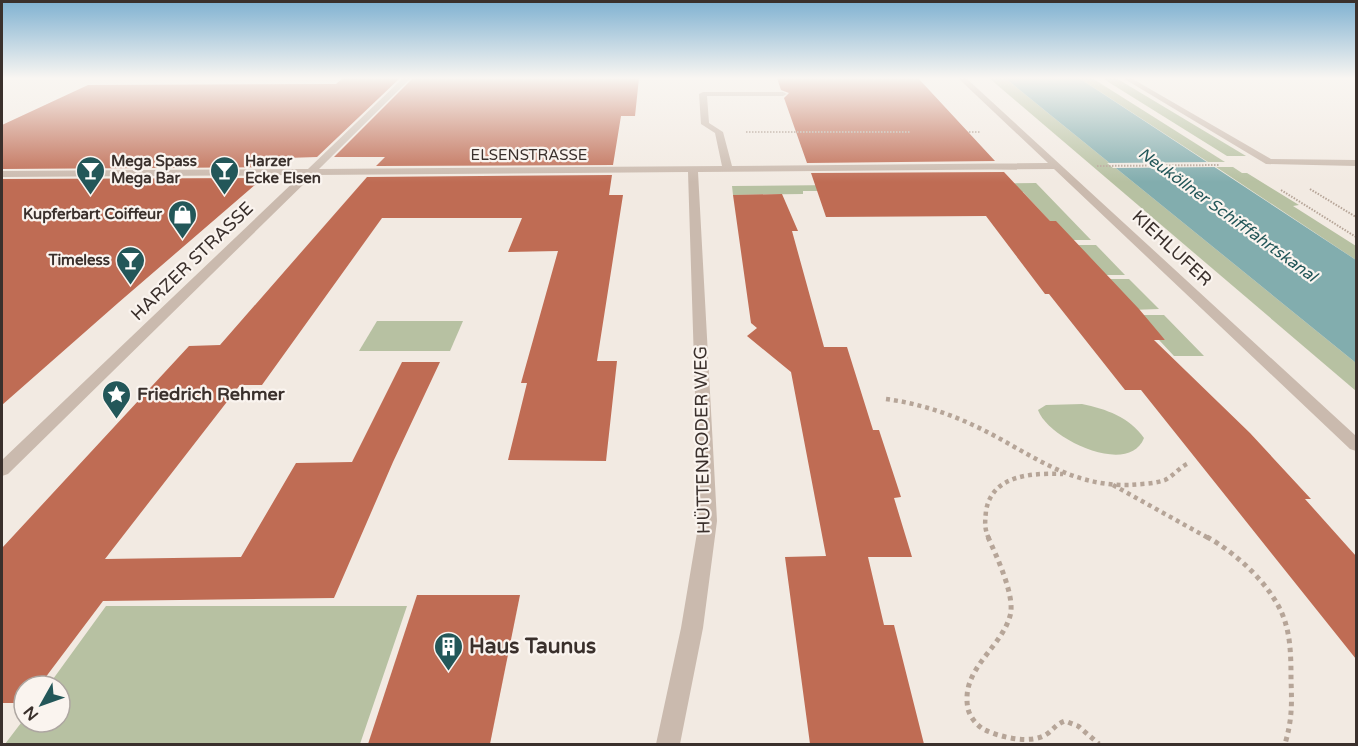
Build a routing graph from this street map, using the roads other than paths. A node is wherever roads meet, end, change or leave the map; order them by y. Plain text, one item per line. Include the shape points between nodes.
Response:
1 (372, 113) edge
2 (704, 113) edge
3 (1000, 113) edge
4 (1186, 113) edge
5 (1356, 163) edge
6 (1057, 166) junction
7 (693, 169) junction
8 (728, 169) junction
9 (312, 172) junction
10 (2, 174) edge
11 (1356, 445) edge
12 (2, 471) edge
13 (668, 744) edge

1 - 9 street, HARZER STRASSE
2 - 8 street via 705,124 719,132
3 - 6 street, KIEHLUFER
4 - 5 street via 1269,162
6 - 8 street, ELSENSTRASSE
6 - 11 street, KIEHLUFER
7 - 8 street, ELSENSTRASSE
7 - 9 street, ELSENSTRASSE
7 - 13 street, HÜTTENRODER WEG via 708,521 692,628
9 - 10 street, ELSENSTRASSE
9 - 12 street, HARZER STRASSE

